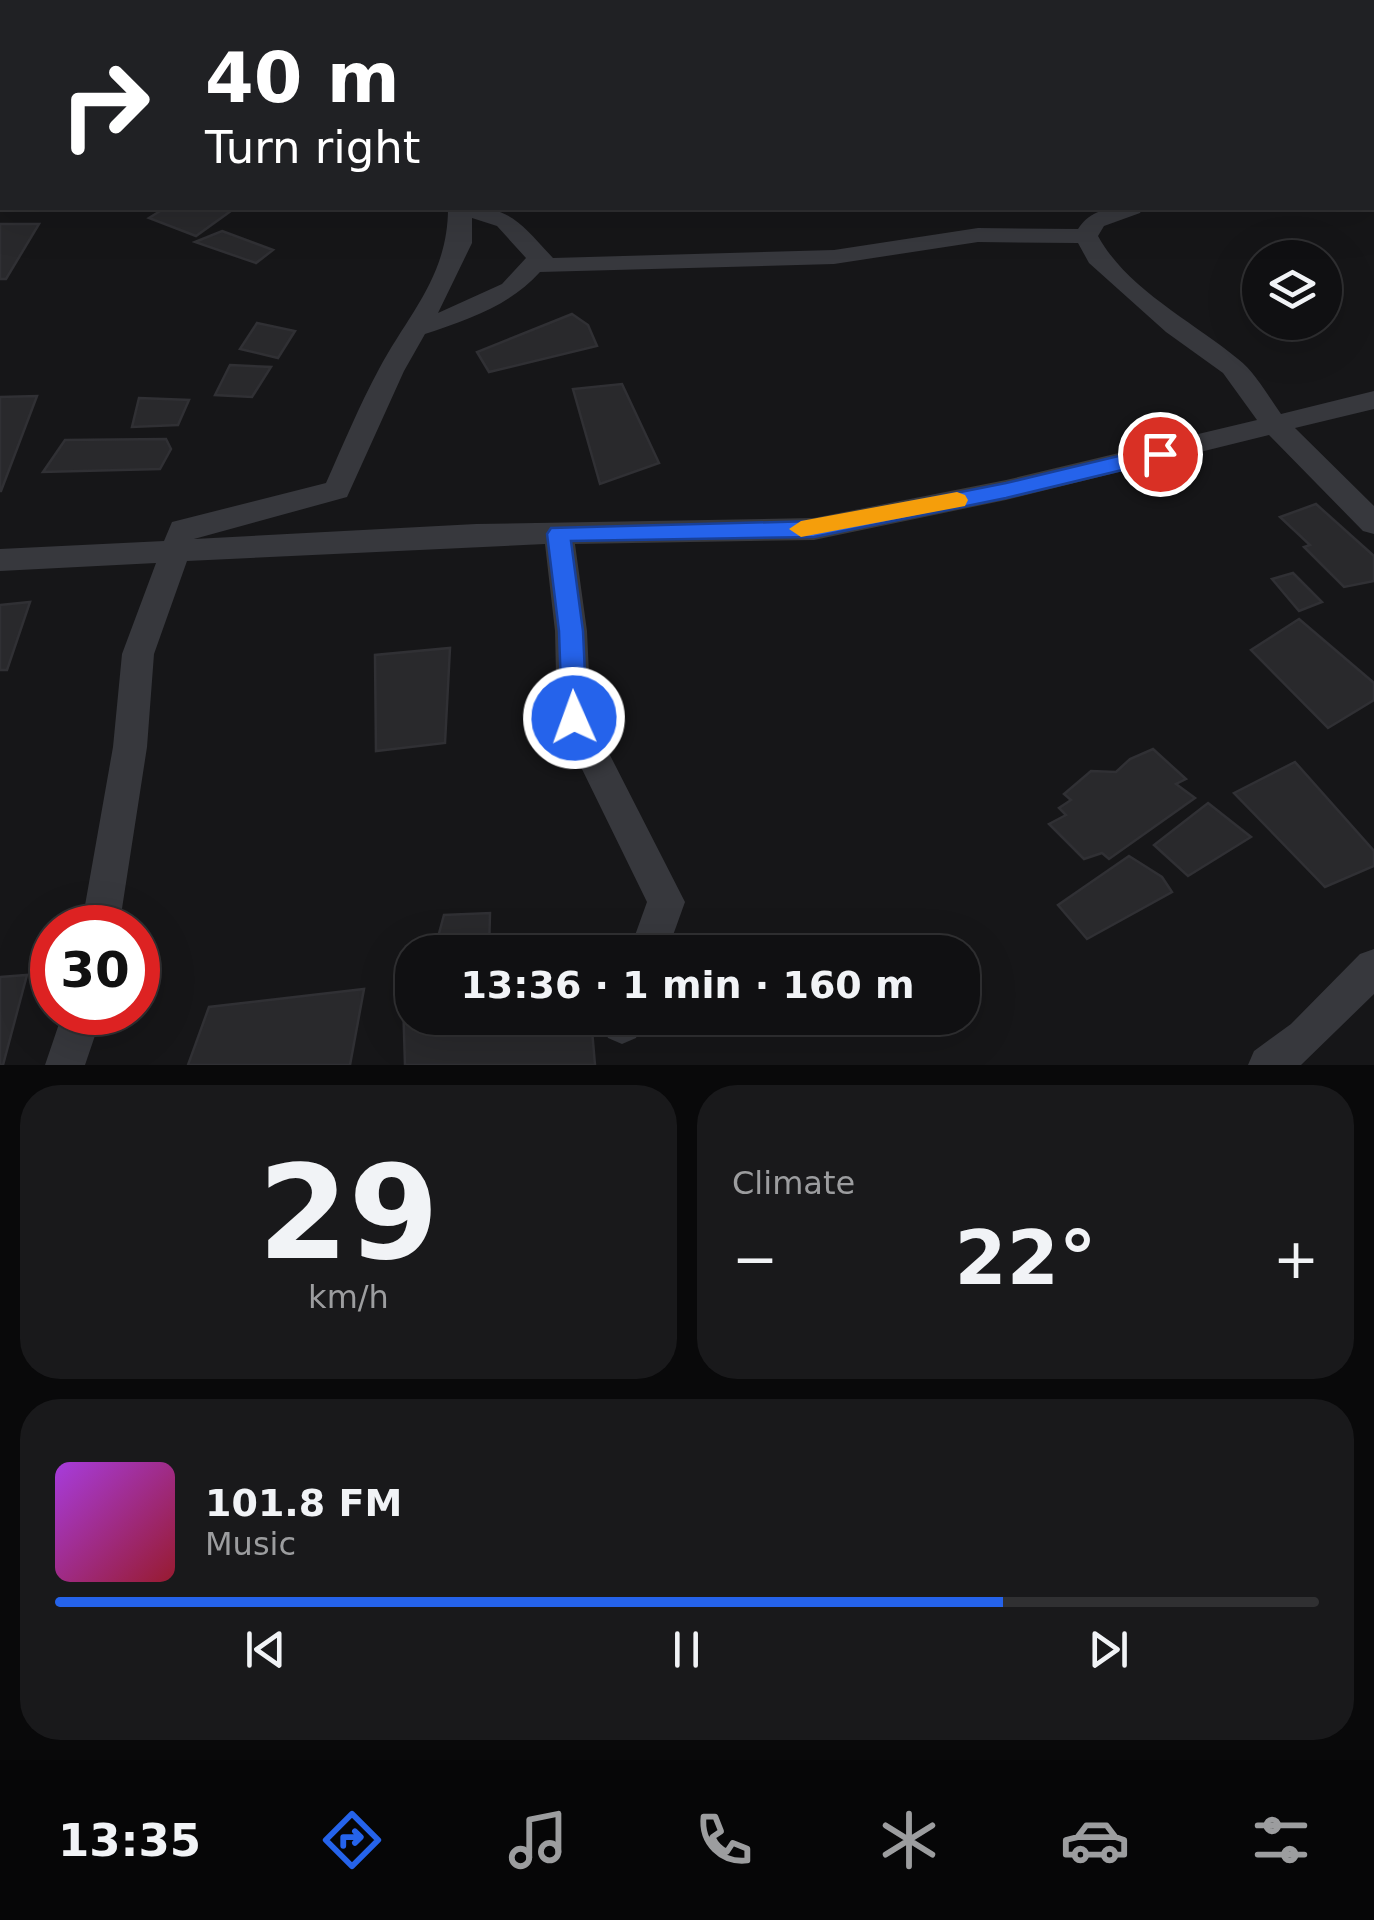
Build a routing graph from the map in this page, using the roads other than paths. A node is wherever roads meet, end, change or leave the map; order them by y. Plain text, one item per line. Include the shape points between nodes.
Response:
1 (462, 210) edge
2 (468, 210) edge
3 (1126, 210) edge
4 (1086, 236) junction
5 (540, 258) junction
6 (415, 328) junction
7 (1374, 400) edge
8 (1276, 426) junction
9 (1374, 524) edge
10 (559, 534) junction
11 (174, 552) junction
12 (0, 560) edge
13 (104, 905) edge
14 (654, 935) edge
15 (1374, 968) edge
16 (75, 1035) edge
17 (65, 1065) edge
18 (1268, 1065) edge

1 - 6 street via 460,243
2 - 5 street via 504,221
3 - 4 street via 1095,221
4 - 5 street via 978,235 834,258 646,266 547,266
4 - 8 street via 1098,258 1232,367
5 - 6 street via 512,289
6 - 11 street via 337,490 183,529
7 - 8 street
8 - 9 street
8 - 10 street via 814,529
10 - 11 street
10 - 14 street via 574,718 666,902
11 - 12 street
11 - 13 street via 138,654
15 - 18 street
16 - 17 street

